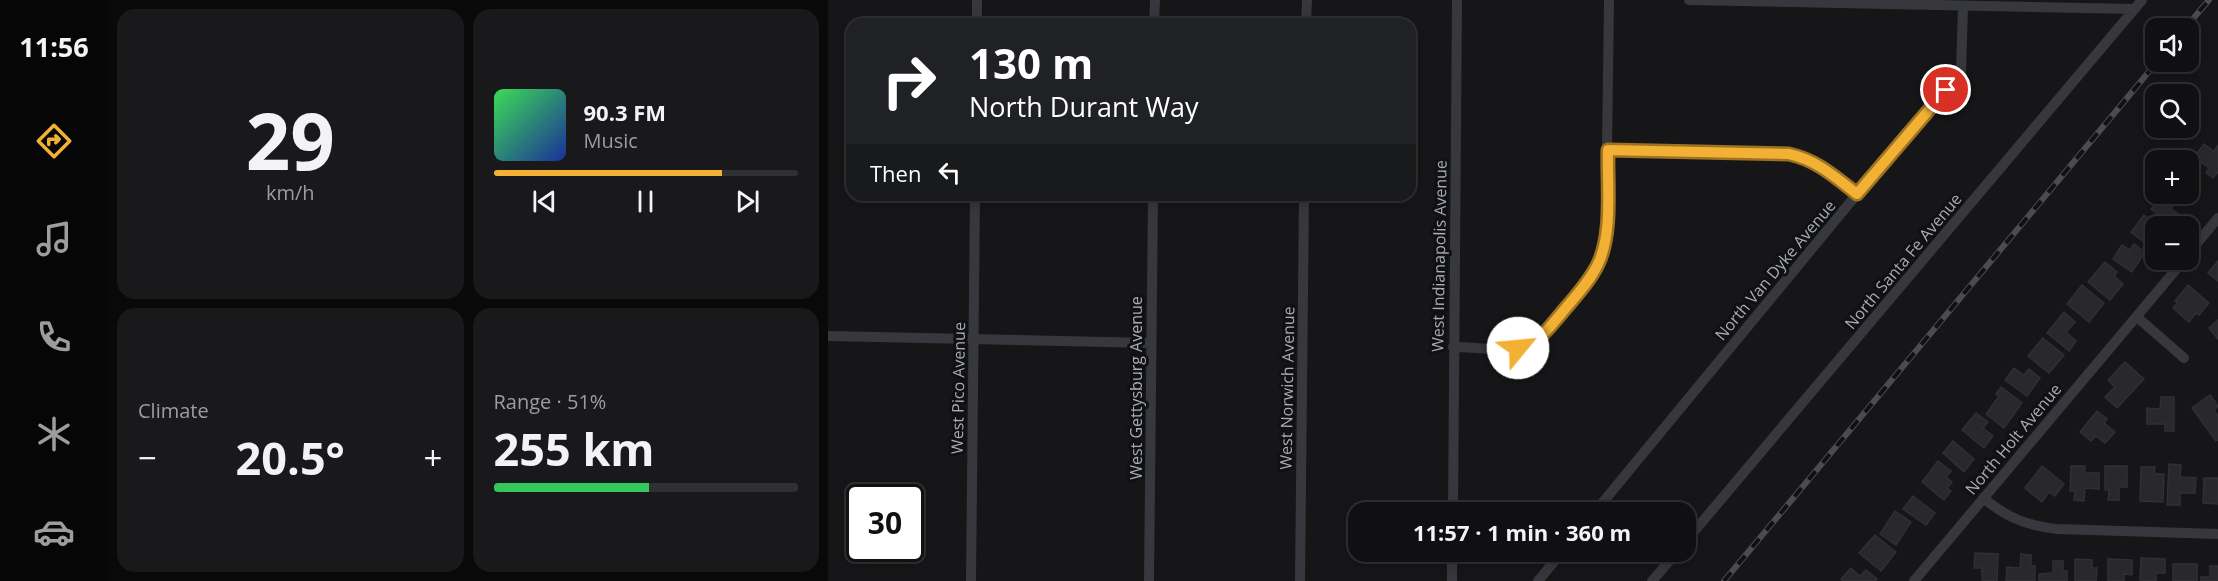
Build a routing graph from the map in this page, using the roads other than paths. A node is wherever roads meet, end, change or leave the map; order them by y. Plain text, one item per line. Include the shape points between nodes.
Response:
1 (977, 0) edge
2 (1155, 0) edge
3 (1307, 0) edge
4 (1457, 0) edge
5 (1609, 0) edge
6 (1689, 0) edge
7 (1866, 2) edge
8 (2138, 4) edge
9 (1963, 6) junction
10 (977, 18) edge
11 (1154, 18) edge
12 (1306, 18) edge
13 (1608, 150) junction
14 (1857, 194) junction
15 (975, 201) edge
16 (1153, 201) edge
17 (1304, 201) edge
18 (2218, 218) edge
19 (2199, 241) edge
20 (2176, 270) edge
21 (2137, 317) junction
22 (828, 336) edge
23 (974, 338) junction
24 (1151, 343) junction
25 (1454, 347) junction
26 (2184, 358) dead end
27 (1983, 498) junction
28 (1453, 502) edge
29 (1603, 502) edge
30 (1696, 529) edge
31 (2218, 534) edge
32 (1452, 562) edge
33 (1554, 562) edge
34 (1668, 562) edge
35 (971, 581) edge
36 (1149, 581) edge
37 (1300, 581) edge
38 (1452, 581) edge
39 (1538, 581) edge
40 (1652, 581) edge
41 (1914, 581) edge

1 - 10 street
2 - 11 street
3 - 12 street
4 - 25 street, West Indianapolis Avenue
5 - 13 street
6 - 7 street
7 - 9 street
8 - 9 street
8 - 30 street, North Santa Fe Avenue
9 - 14 street, North Van Dyke Avenue via 1961,72
13 - 14 street via 1789,154 1811,160
13 - 25 street via 1604,244 1588,281 1533,343 1511,349
14 - 29 street, North Van Dyke Avenue
15 - 23 street, West Pico Avenue
16 - 24 street, West Gettysburg Avenue
17 - 37 street, West Norwich Avenue
18 - 19 street
20 - 21 street, North Holt Avenue
21 - 26 street
21 - 27 street, North Holt Avenue
22 - 23 street
23 - 24 street
23 - 35 street, West Pico Avenue
24 - 36 street, West Gettysburg Avenue
25 - 28 street, West Indianapolis Avenue
27 - 31 street via 2016,521 2057,530
27 - 41 street, North Holt Avenue
32 - 38 street
33 - 39 street
34 - 40 street

